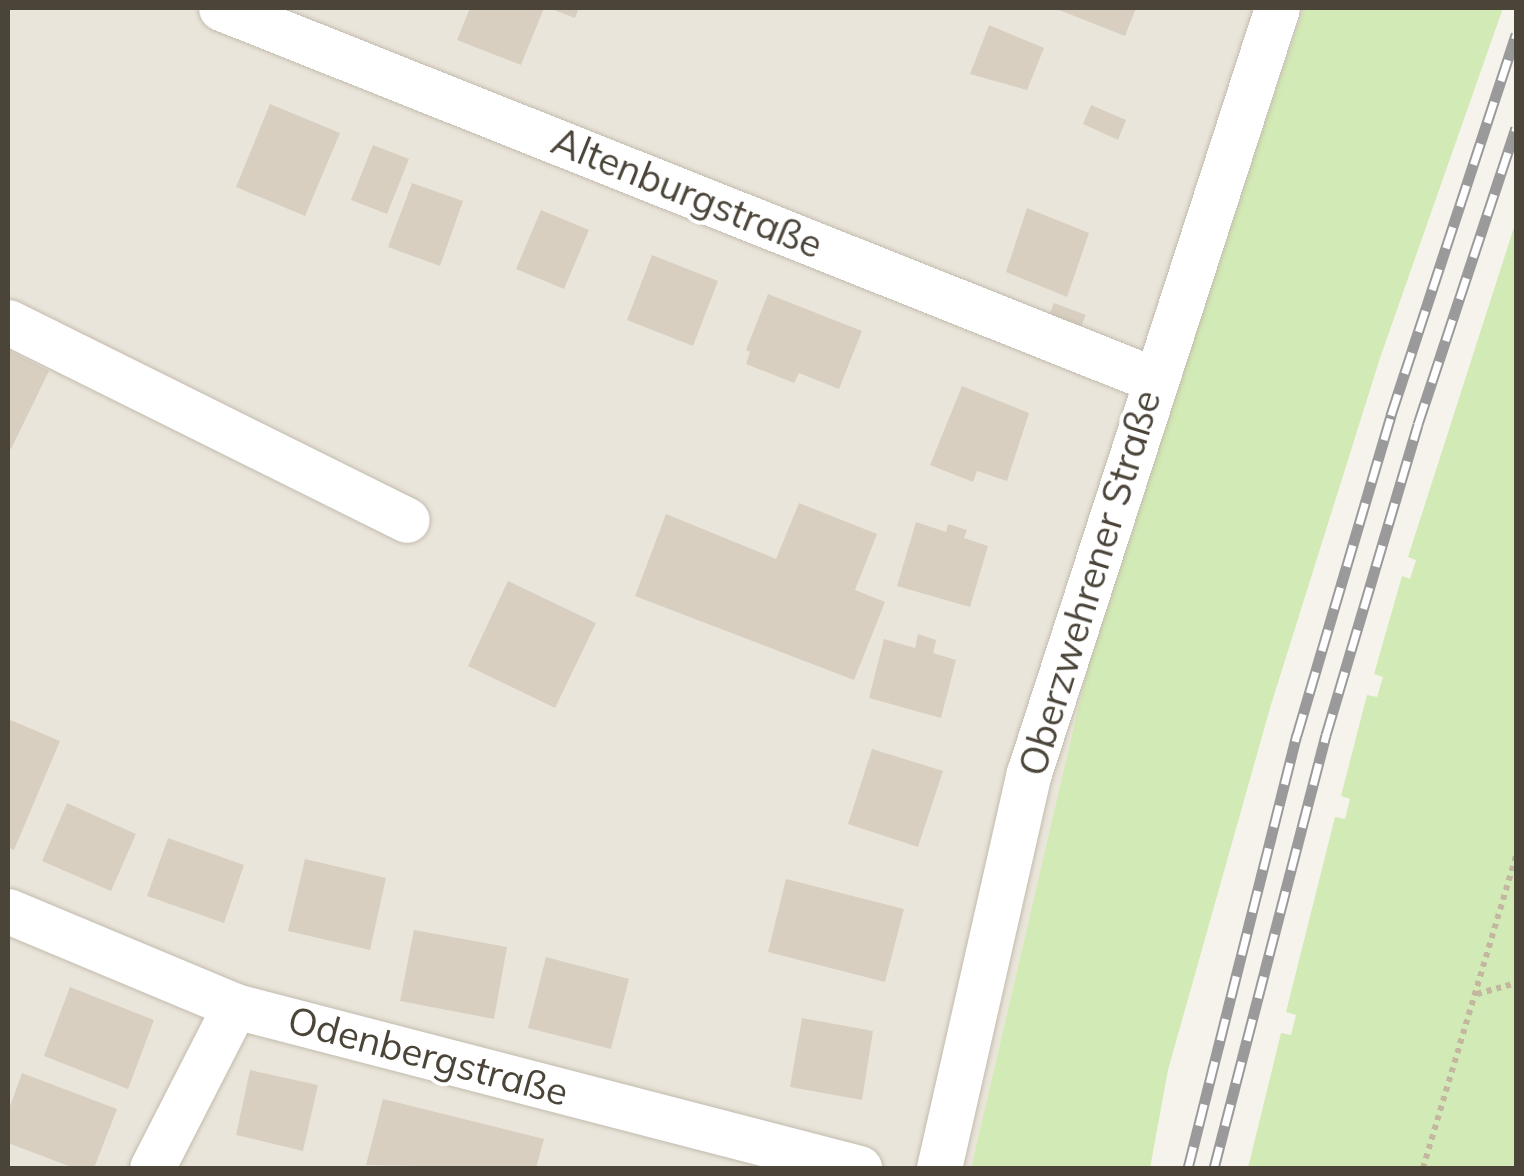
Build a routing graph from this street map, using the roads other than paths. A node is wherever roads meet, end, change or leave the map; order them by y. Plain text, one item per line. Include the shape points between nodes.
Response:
1 (221, 8) edge
2 (1276, 8) edge
3 (8, 322) edge
4 (1154, 379) junction
5 (406, 520) dead end
6 (8, 910) edge
7 (235, 1006) junction
8 (152, 1168) edge
9 (860, 1168) edge
10 (938, 1168) edge

1 - 4 street, Altenburgstraße
2 - 4 street, Oberzwehrener Straße
3 - 5 street
4 - 10 street, Oberzwehrener Straße via 1029,772
6 - 7 street, Odenbergstraße
7 - 8 street
7 - 9 street, Odenbergstraße

